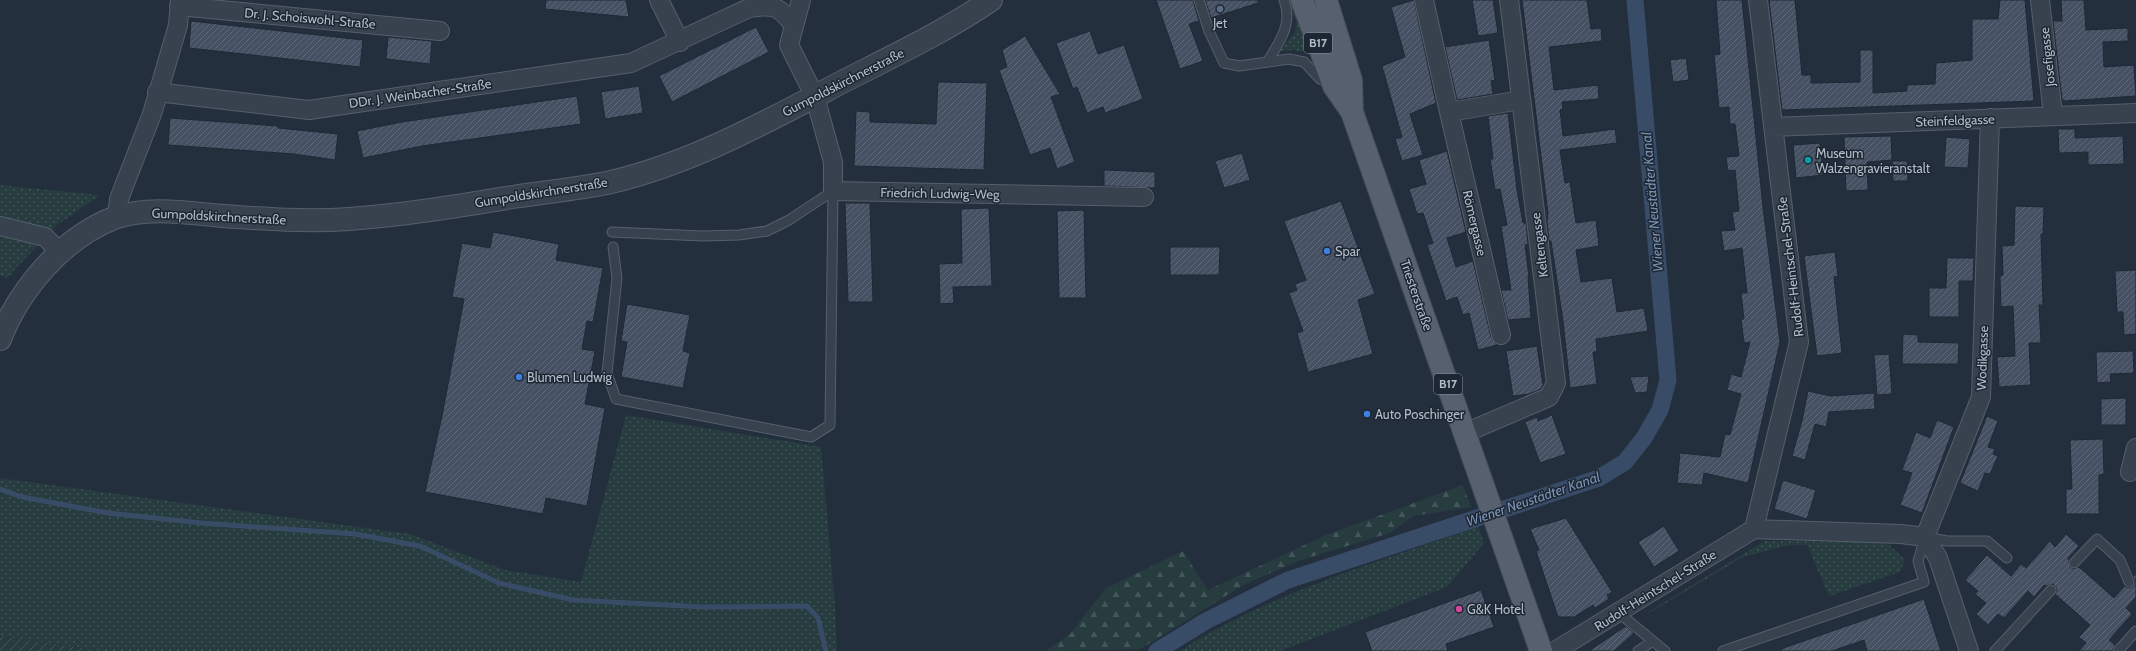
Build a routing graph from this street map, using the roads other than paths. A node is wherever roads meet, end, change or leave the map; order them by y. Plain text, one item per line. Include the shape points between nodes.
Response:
1 (659, 0) edge
2 (801, 0) edge
3 (991, 0) edge
4 (1199, 0) edge
5 (1284, 0) edge
6 (1302, 0) edge
7 (1326, 0) edge
8 (1424, 0) edge
9 (1510, 0) edge
10 (1758, 0) edge
11 (2040, 0) edge
12 (180, 3) edge
13 (794, 26) junction
14 (440, 30) dead end
15 (680, 42) junction
16 (1268, 61) junction
17 (1334, 86) junction
18 (157, 92) junction
19 (814, 97) junction
20 (1521, 100) junction
21 (1352, 112) junction
22 (1449, 112) junction
23 (2136, 113) edge
24 (2053, 115) junction
25 (1990, 118) junction
26 (1773, 127) junction
27 (833, 191) junction
28 (1144, 198) dead end
29 (117, 217) junction
30 (0, 226) edge
31 (612, 232) dead end
32 (612, 247) dead end
33 (60, 252) junction
34 (1500, 335) dead end
35 (0, 339) edge
36 (1465, 433) junction
37 (2136, 448) edge
38 (2130, 472) dead end
39 (1754, 529) junction
40 (1925, 537) junction
41 (2006, 558) dead end
42 (2074, 563) dead end
43 (2129, 582) dead end
44 (2050, 590) dead end
45 (1619, 613) junction
46 (2136, 631) edge
47 (1653, 641) junction
48 (1541, 651) edge
49 (1555, 651) edge
50 (1638, 651) edge
51 (1665, 651) edge
52 (1723, 651) edge
53 (1969, 651) edge
54 (1995, 651) edge
55 (2118, 651) edge

1 - 15 street
2 - 13 street
3 - 19 street, Gumpoldskirchnerstraße via 940,32
4 - 16 lane via 1224,63 1239,66
5 - 16 lane via 1288,10 1286,30
6 - 17 main road, Triesterstraße / B17
7 - 21 main road, Triesterstraße / B17 via 1351,80
8 - 22 street, Römergasse
9 - 20 street, Keltengasse
10 - 26 street, Rudolf-Heintschel-Straße
11 - 24 street, Josefigasse
12 - 14 street, Dr. J. Schoiswohl-Straße
12 - 18 street, Dr. J. Schoiswohl-Straße via 178,25
13 - 15 street, DDr. J. Weinbacher-Straße via 778,8 764,5 749,8
13 - 19 street via 789,45
15 - 18 street, DDr. J. Weinbacher-Straße via 631,63 309,110
16 - 17 lane via 1289,59 1304,62 1320,79
17 - 21 main road, Triesterstraße / B17
18 - 29 street, Dr. J. Schoiswohl-Straße via 152,114 119,199
19 - 27 street via 833,162
19 - 29 street, Gumpoldskirchnerstraße via 694,155 610,182 349,219 282,220 164,211
20 - 22 street
20 - 36 street, Keltengasse via 1556,383 1548,398
21 - 36 main road, Triesterstraße / B17
22 - 34 street, Römergasse
23 - 24 street, Steinfeldgasse
24 - 25 street, Steinfeldgasse
25 - 26 street, Steinfeldgasse
25 - 40 street, Wodikgasse via 1981,397
26 - 39 street, Rudolf-Heintschel-Straße via 1799,342
27 - 28 street, Friedrich Ludwig-Weg
27 - 31 lane via 790,220 767,231 703,236
27 - 32 lane via 830,425 811,437 616,399 607,373 617,278
29 - 33 street, Gumpoldskirchnerstraße via 80,235
30 - 33 street via 44,237
33 - 35 street, Gumpoldskirchnerstraße via 40,273 22,298 6,323
36 - 48 main road, Triesterstraße / B17
37 - 38 street
39 - 40 street
39 - 45 street, Rudolf-Heintschel-Straße
40 - 41 lane via 1947,541 1987,541
40 - 52 lane via 1918,561 1924,582
40 - 53 street via 1938,558
42 - 43 lane via 2097,538 2120,560
44 - 54 lane
45 - 47 lane
45 - 49 street, Rudolf-Heintschel-Straße
46 - 55 lane
47 - 50 lane
47 - 51 lane

